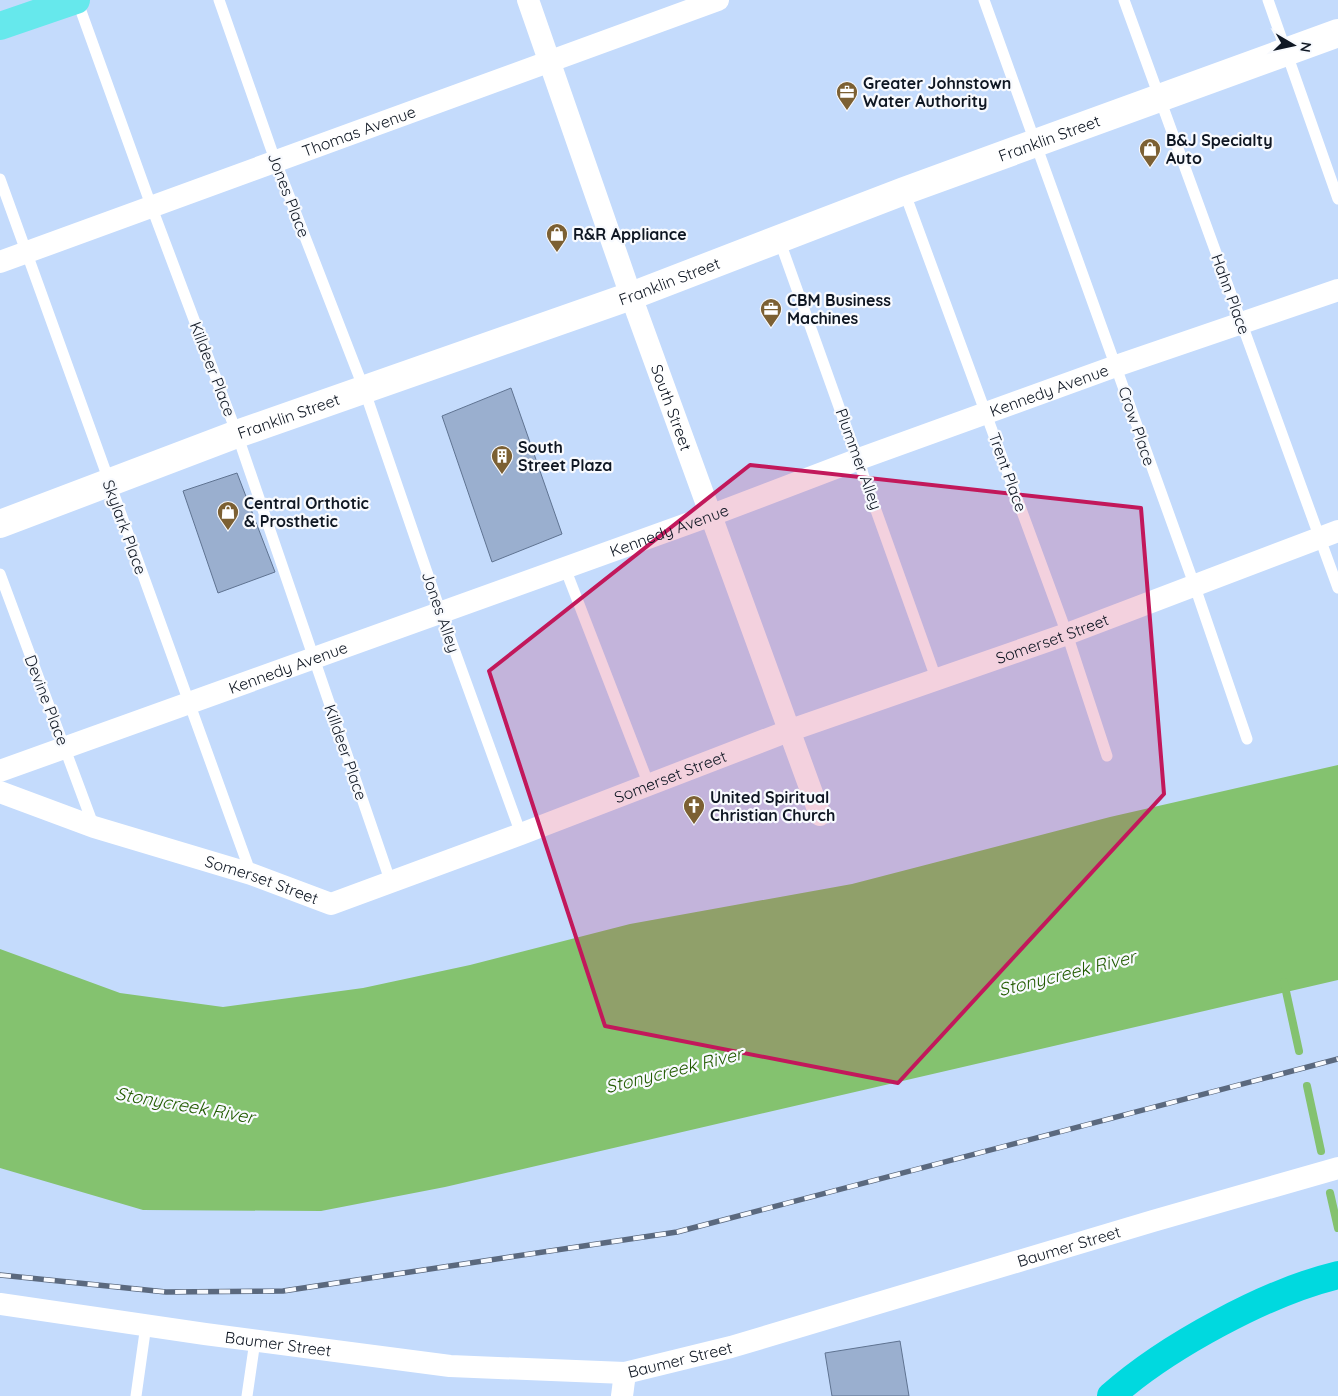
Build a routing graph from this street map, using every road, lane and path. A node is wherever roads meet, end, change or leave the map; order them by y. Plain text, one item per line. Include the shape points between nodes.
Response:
1 (77, 0) edge
2 (219, 0) edge
3 (528, 0) edge
4 (718, 0) edge
5 (984, 0) edge
6 (1124, 0) edge
7 (1268, 0) edge
8 (0, 26) edge
9 (1338, 33) edge
10 (1287, 52) junction
11 (550, 62) junction
12 (1159, 99) junction
13 (1035, 143) junction
14 (276, 162) junction
15 (0, 179) edge
16 (904, 191) junction
17 (1338, 198) edge
18 (152, 208) junction
19 (779, 239) junction
20 (26, 252) junction
21 (0, 262) edge
22 (1338, 290) edge
23 (632, 296) junction
24 (1243, 324) junction
25 (1116, 366) junction
26 (364, 389) junction
27 (987, 413) junction
28 (237, 434) junction
29 (859, 459) junction
30 (109, 482) junction
31 (712, 515) junction
32 (0, 524) edge
33 (1329, 534) edge
34 (565, 568) junction
35 (0, 574) edge
36 (1194, 584) junction
37 (1338, 588) edge
38 (440, 613) junction
39 (1067, 634) junction
40 (314, 658) junction
41 (937, 680) junction
42 (190, 704) junction
43 (791, 730) junction
44 (1247, 739) dead end
45 (65, 748) junction
46 (1107, 756) dead end
47 (0, 771) edge
48 (649, 785) junction
49 (0, 792) edge
50 (820, 815) dead end
51 (94, 827) junction
52 (521, 834) junction
53 (251, 874) junction
54 (391, 883) junction
55 (1338, 1168) edge
56 (1338, 1275) edge
57 (0, 1304) edge
58 (146, 1325) junction
59 (255, 1340) junction
60 (625, 1373) junction
61 (136, 1396) edge
62 (247, 1396) edge
63 (622, 1396) edge
64 (1111, 1396) edge

1 - 8 main road
1 - 18 lane, Killdeer Place
2 - 14 lane, Jones Place
3 - 11 street, South Street
4 - 11 street, Thomas Avenue
5 - 13 lane, Crow Place
6 - 12 lane, Hahn Place
7 - 10 lane
9 - 10 street, Franklin Street
10 - 12 street, Franklin Street
10 - 17 lane
11 - 14 street, Thomas Avenue
11 - 23 street, South Street
12 - 13 street, Franklin Street
12 - 24 lane, Hahn Place
13 - 16 street, Franklin Street
13 - 25 lane, Crow Place
14 - 18 street, Thomas Avenue
14 - 26 lane, Jones Place
15 - 20 lane, Skylark Place
16 - 19 street, Franklin Street
16 - 27 lane, Trent Place
18 - 20 street, Thomas Avenue
18 - 28 lane, Killdeer Place
19 - 23 street, Franklin Street
19 - 29 lane, Plummer Alley
20 - 21 street, Thomas Avenue
20 - 30 lane, Skylark Place
22 - 24 street, Kennedy Avenue
23 - 26 street, Franklin Street
23 - 31 street, South Street
24 - 25 street, Kennedy Avenue
24 - 33 lane, Hahn Place
25 - 27 street, Kennedy Avenue
25 - 36 lane, Crow Place
26 - 28 street, Franklin Street
26 - 38 lane, Jones Alley
27 - 29 street, Kennedy Avenue
27 - 39 lane, Trent Place
28 - 30 street, Franklin Street
28 - 40 lane, Killdeer Place
29 - 31 street, Kennedy Avenue
29 - 41 lane, Plummer Alley
30 - 32 street, Franklin Street
30 - 42 lane, Skylark Place
31 - 34 street, Kennedy Avenue
31 - 43 street, South Street
33 - 36 street, Somerset Street
33 - 37 lane, Hahn Place
34 - 38 street, Kennedy Avenue
34 - 48 lane
35 - 45 lane, Devine Place
36 - 39 street, Somerset Street
36 - 44 lane, Crow Place
38 - 40 street, Kennedy Avenue
38 - 52 lane, Jones Alley
39 - 41 street, Somerset Street
39 - 46 lane, Trent Place
40 - 42 street, Kennedy Avenue
40 - 54 lane, Killdeer Place
41 - 43 street, Somerset Street
42 - 45 street, Kennedy Avenue
42 - 53 lane, Skylark Place
43 - 48 street, Somerset Street
43 - 50 street, South Street
45 - 47 street, Kennedy Avenue
45 - 51 lane, Devine Place
48 - 52 street, Somerset Street
49 - 51 street, Somerset Street
51 - 53 street, Somerset Street
52 - 54 street, Somerset Street
53 - 54 street, Somerset Street via 331,904
55 - 60 street, Baumer Street via 731,1347
56 - 64 highway via 1313,1281 1230,1317 1172,1350
57 - 58 street, Baumer Street
58 - 59 street, Baumer Street
58 - 61 lane
59 - 60 street, Baumer Street via 450,1366
59 - 62 lane
60 - 63 street

